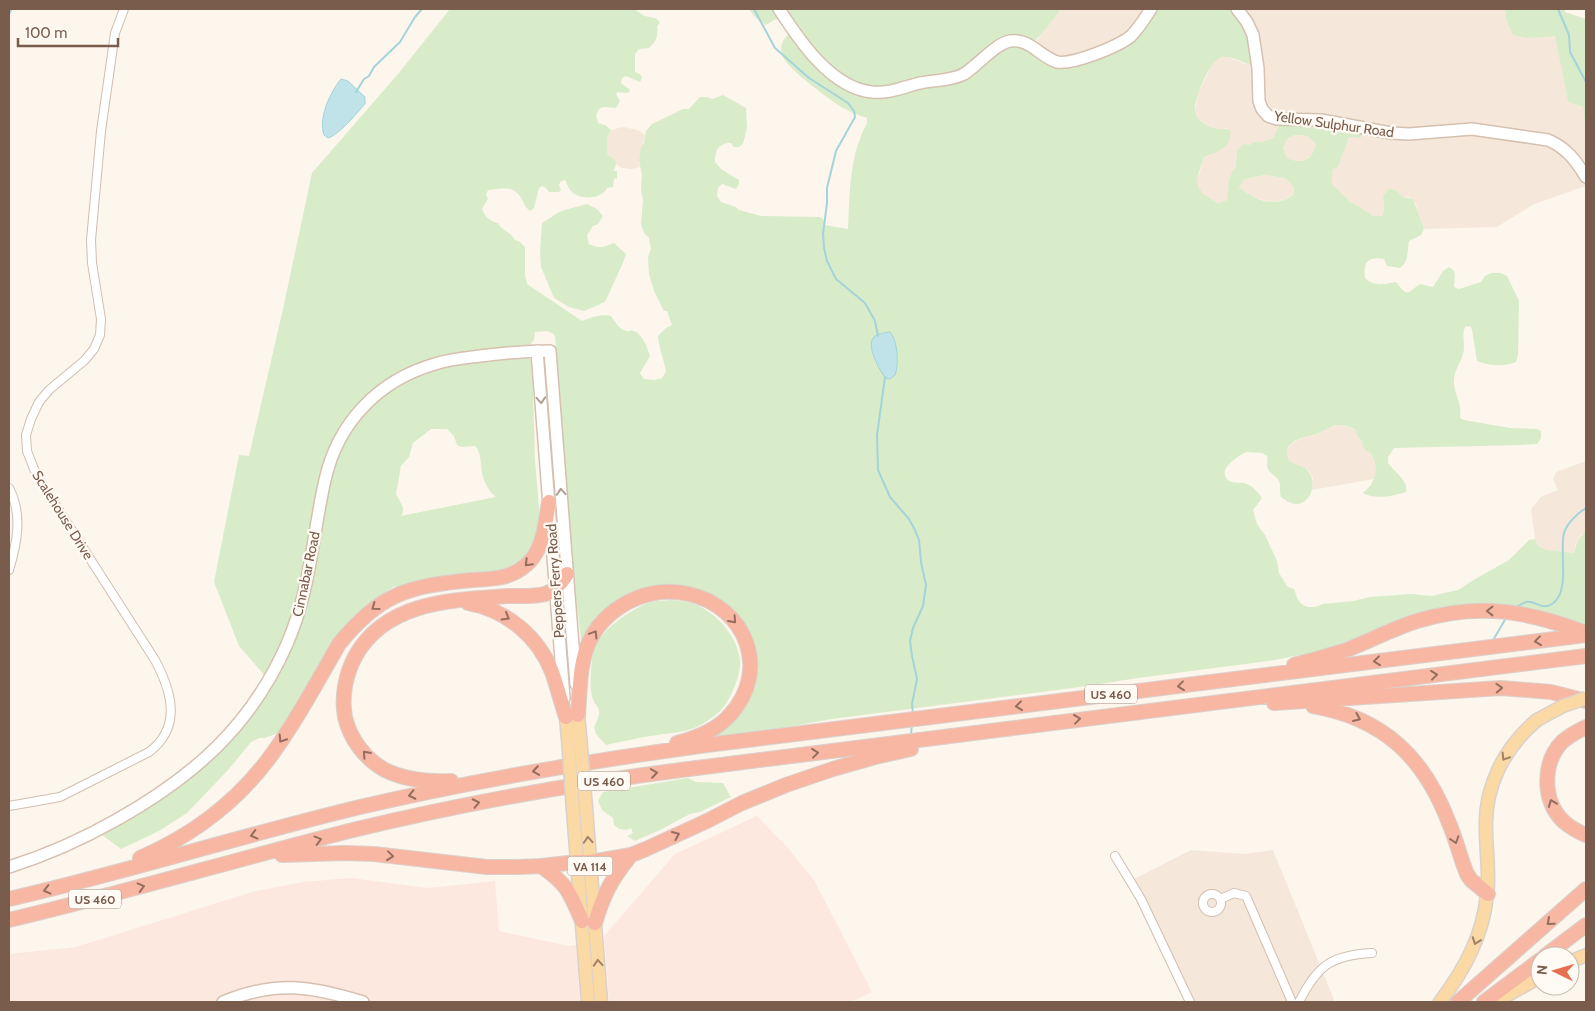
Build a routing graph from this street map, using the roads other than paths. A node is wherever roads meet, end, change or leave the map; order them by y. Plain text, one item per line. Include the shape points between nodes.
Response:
1 (124, 9) edge
2 (779, 9) edge
3 (1152, 9) edge
4 (1237, 9) edge
5 (1586, 177) edge
6 (537, 351) junction
7 (550, 351) joint
8 (9, 488) edge
9 (549, 502) junction
10 (9, 570) edge
11 (567, 574) junction
12 (556, 588) junction
13 (442, 602) junction
14 (1586, 634) edge
15 (1586, 656) edge
16 (1204, 683) junction
17 (1586, 699) edge
18 (1293, 702) junction
19 (1160, 709) junction
20 (572, 716) junction
21 (1586, 727) edge
22 (960, 734) junction
23 (636, 755) junction
24 (477, 781) junction
25 (9, 806) edge
26 (1586, 835) edge
27 (631, 855) junction
28 (254, 856) junction
29 (1115, 856) dead end
30 (583, 862) junction
31 (541, 866) junction
32 (9, 867) edge
33 (78, 882) junction
34 (1586, 889) edge
35 (1488, 894) junction
36 (9, 899) edge
37 (1220, 899) dead end
38 (9, 920) edge
39 (588, 922) junction
40 (1586, 925) edge
41 (1558, 946) edge
42 (1372, 953) dead end
43 (1530, 968) edge
44 (1530, 983) edge
45 (223, 1002) edge
46 (363, 1002) edge
47 (588, 1002) edge
48 (601, 1002) edge
49 (1190, 1002) edge
50 (1292, 1002) edge
51 (1299, 1002) edge
52 (1440, 1002) edge
53 (1458, 1002) edge
54 (1484, 1002) edge
55 (1495, 1002) edge

1 - 25 street, Scalehouse Drive via 115,33 101,131 91,240 100,335 94,350 85,360 58,381 39,402 26,435 27,451 37,475 156,660 170,696 171,714 168,730 150,752 60,797
2 - 3 street via 826,69 853,87 881,93 962,75 998,46 1008,42 1020,41 1058,62 1072,61 1121,43 1131,36
4 - 5 street, Yellow Sulphur Road via 1253,35 1259,101 1268,116 1321,120 1390,133 1472,129 1548,140 1567,150
6 - 7 street, Cinnabar Road
6 -> 9 street, Peppers Ferry Road / VA 114
6 - 32 street, Cinnabar Road via 437,363 398,378 367,401 342,434 325,476 307,582 294,626 270,678 238,724 192,770 146,803 78,841
11 -> 7 street, Peppers Ferry Road / VA 114
8 - 10 street via 17,513 17,535
9 - 12 street, Peppers Ferry Road / VA 114
9 -> 33 highway via 540,546 527,565 508,576 413,589 373,608 340,644 266,763 235,796 202,824 164,847
11 - 12 highway
11 - 20 street, Peppers Ferry Road / VA 114
12 - 13 highway via 545,594
12 - 20 street, Peppers Ferry Road / VA 114
13 -> 20 highway via 484,607 519,626 544,656
24 -> 13 highway via 423,780 385,770 374,764 354,740 345,717 348,675 353,660 368,638 403,612
14 -> 16 highway, US 460
14 -> 16 highway via 1561,624 1506,611 1444,614 1296,664
19 -> 15 highway, US 460
16 -> 23 highway, US 460
18 -> 17 highway via 1501,688
17 -> 35 main road, bridge via 1563,706 1537,720 1518,738 1497,771 1486,810
18 - 19 highway
18 -> 35 highway via 1355,717 1397,742 1425,775 1436,795 1467,874
22 -> 19 highway, US 460
20 -> 23 highway via 586,651 597,628 617,608 656,592 697,596 720,608 739,627 749,651 749,678 740,703 709,731
20 - 30 main road, Peppers Ferry Road / VA 114, bridge
26 -> 21 highway via 1574,829 1556,811 1550,800 1547,780 1552,759 1563,741
27 -> 22 highway via 786,785
28 -> 22 highway, US 460 via 396,820 554,788
23 -> 24 highway, US 460
24 -> 33 highway, US 460 via 358,808
27 - 30 highway
27 - 39 highway via 614,876
28 -> 31 highway via 374,854 487,867
38 -> 28 highway, US 460
29 - 49 street via 1141,899
30 - 31 highway
30 - 39 main road, VA 114
31 - 39 highway via 564,884
33 -> 36 highway, US 460
34 -> 53 highway
35 -> 52 main road via 1475,944 1463,969
37 - 50 street via 1234,894 1246,896
39 - 47 main road, VA 114
48 -> 39 main road, VA 114
40 - 41 highway
42 - 51 street via 1344,956 1329,963 1317,972
43 - 54 highway
44 - 55 main road
45 - 46 street via 274,988 295,988 331,992

